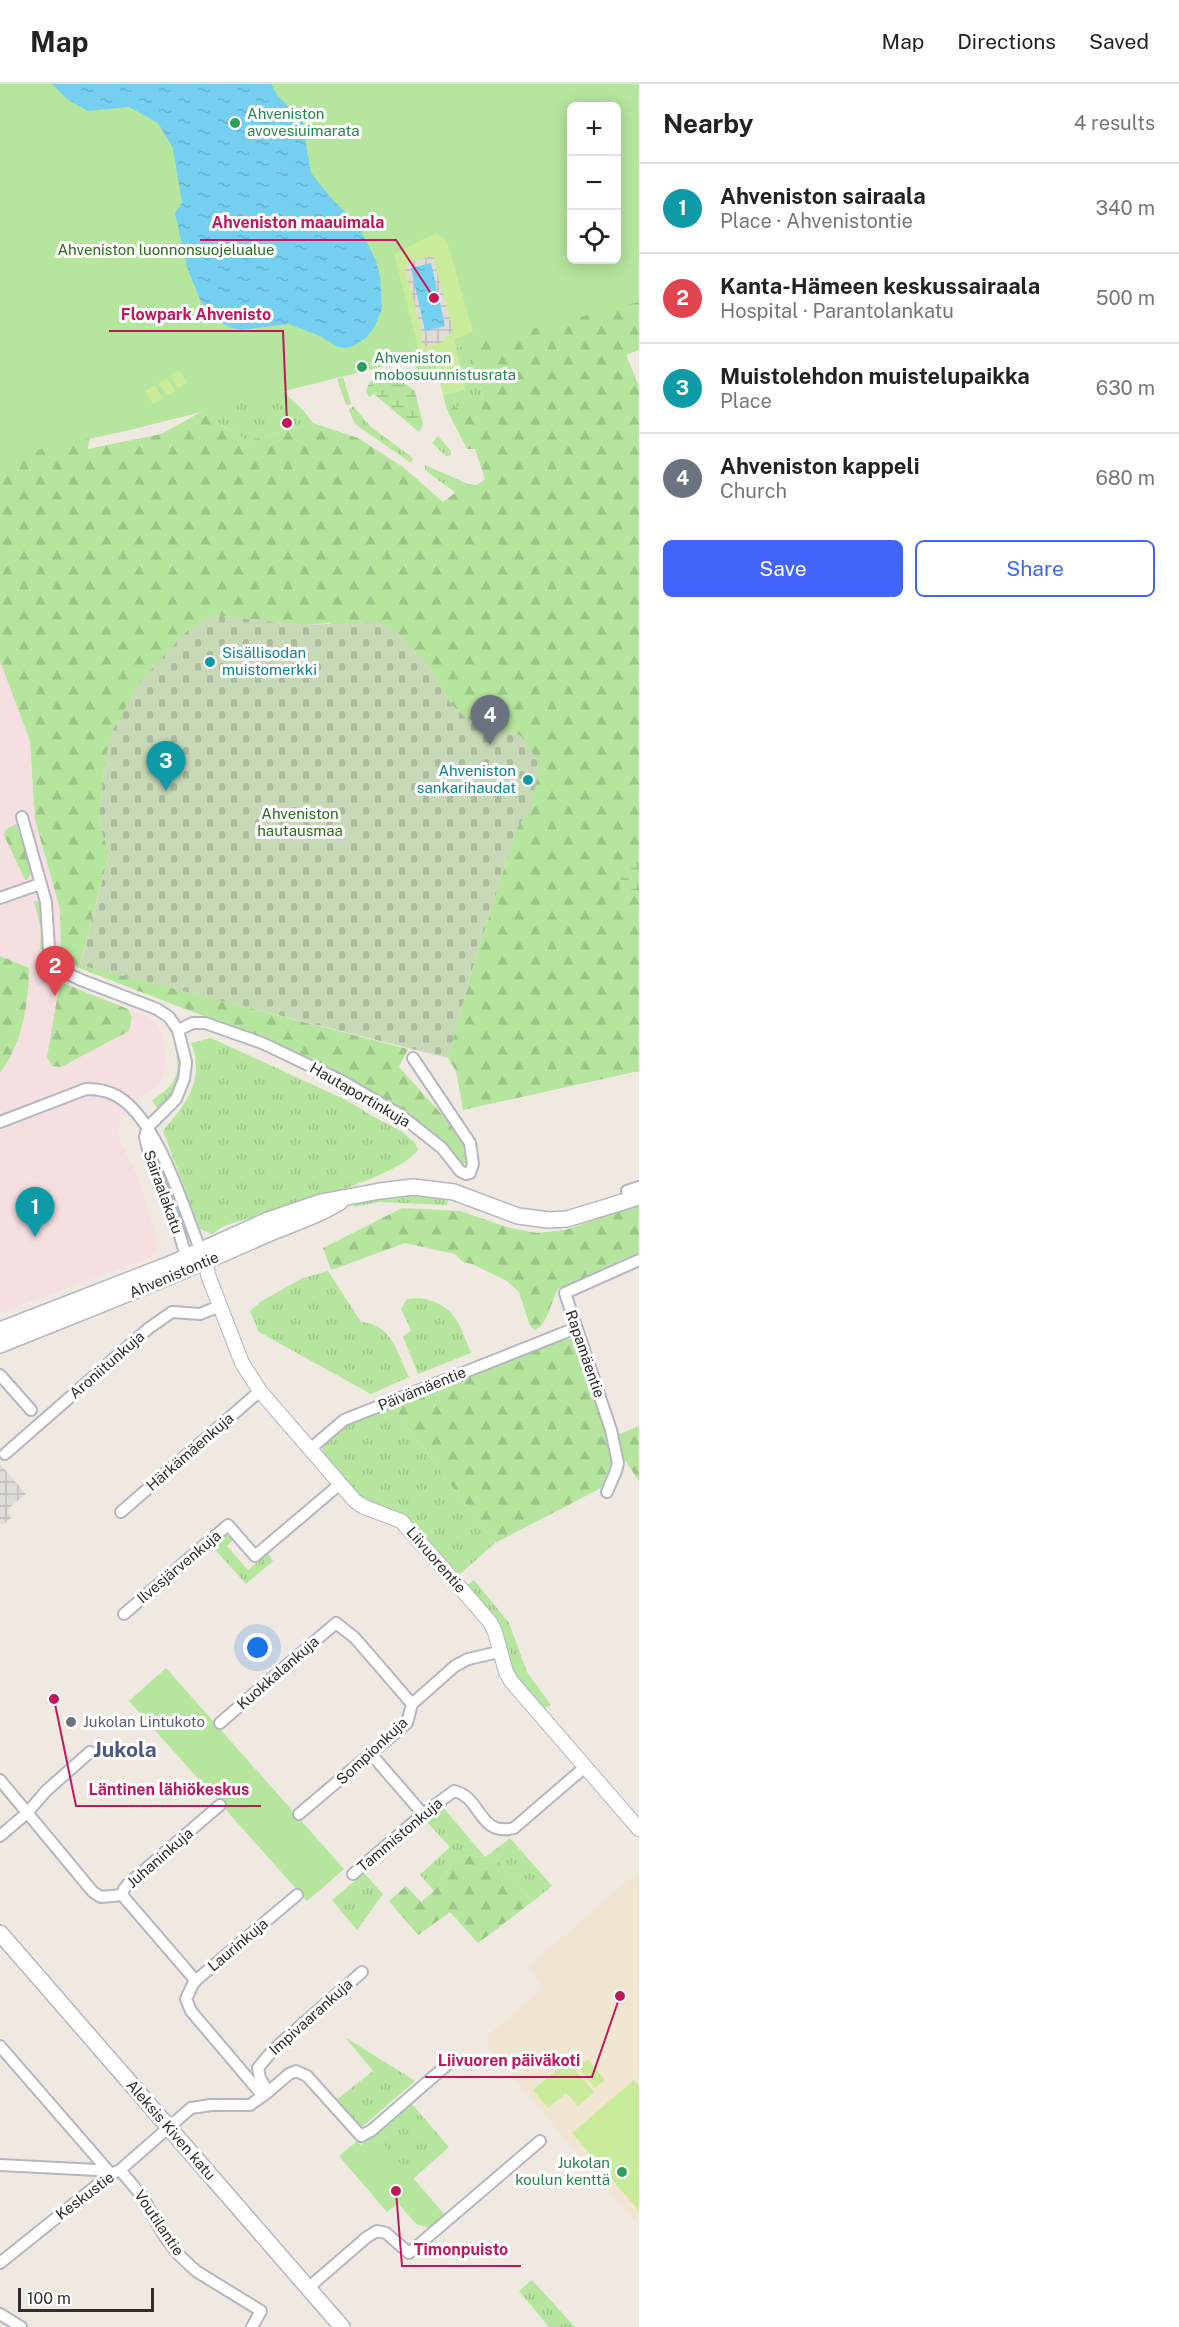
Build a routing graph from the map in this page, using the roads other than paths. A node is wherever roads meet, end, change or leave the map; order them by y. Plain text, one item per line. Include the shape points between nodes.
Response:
1 (22, 817) dead end
2 (40, 884) junction
3 (0, 898) edge
4 (178, 1030) junction
5 (413, 1058) dead end
6 (0, 1122) edge
7 (148, 1127) junction
8 (639, 1187) edge
9 (633, 1194) edge
10 (639, 1260) edge
11 (199, 1262) junction
12 (220, 1306) junction
13 (576, 1328) junction
14 (0, 1330) edge
15 (0, 1346) edge
16 (0, 1375) edge
17 (260, 1392) junction
18 (31, 1410) dead end
19 (310, 1449) junction
20 (5, 1454) dead end
21 (340, 1484) junction
22 (607, 1492) dead end
23 (121, 1512) dead end
24 (124, 1614) dead end
25 (499, 1652) junction
26 (412, 1704) junction
27 (220, 1723) dead end
28 (90, 1752) dead end
29 (371, 1754) junction
30 (585, 1767) junction
31 (0, 1780) edge
32 (220, 1805) dead end
33 (27, 1813) junction
34 (299, 1814) dead end
35 (423, 1814) junction
36 (639, 1829) edge
37 (0, 1836) edge
38 (353, 1874) dead end
39 (122, 1895) junction
40 (297, 1895) dead end
41 (0, 1933) edge
42 (362, 1971) dead end
43 (196, 1981) junction
44 (0, 2046) edge
45 (448, 2064) dead end
46 (266, 2094) junction
47 (168, 2126) junction
48 (540, 2141) dead end
49 (0, 2165) edge
50 (115, 2172) junction
51 (0, 2263) edge
52 (308, 2288) junction
53 (0, 2314) edge
54 (21, 2327) edge
55 (252, 2327) edge
56 (342, 2327) edge

1 - 2 street
2 - 3 street
2 - 4 street via 47,911 50,965 157,1009
4 - 5 street, Hautaportinkuja via 193,1023 205,1023 262,1043 342,1081 399,1114 442,1148 460,1171 470,1173 470,1143
4 - 7 street, Sairaalakatu via 186,1062 184,1079 176,1099
6 - 7 street, Sairaalakatu via 86,1089 101,1089 116,1095
7 - 11 street, Sairaalakatu via 162,1155
7 - 11 street, Sairaalakatu via 147,1148 177,1226
8 - 9 street
9 - 11 main road, Ahvenistontie via 567,1219 549,1220 518,1216 467,1196 436,1189 380,1191 321,1202 268,1220
10 - 13 street, Rapamäentie via 565,1293
11 - 12 street, Liivuorentie
11 - 14 main road, Ahvenistontie
11 - 15 main road, Ahvenistontie
12 - 17 street, Liivuorentie via 242,1363
12 - 20 street, Aroniitunkuja via 200,1314 172,1312
13 - 19 street, Päivämäentie via 344,1420
13 - 22 street, Rapamäentie via 611,1430 618,1463
16 - 18 street
17 - 19 street, Liivuorentie
17 - 23 street, Härkämäenkuja
19 - 21 street, Liivuorentie
21 - 24 street, Ilvesjärvenkuja via 255,1556 228,1525
21 - 25 street, Liivuorentie via 359,1504 405,1524 489,1622
25 - 26 street, Sompionkuja via 455,1666
25 - 30 street, Liivuorentie via 511,1681
26 - 27 street, Kuokkalankuja via 355,1638 336,1623
26 - 29 street, Sompionkuja via 407,1722
28 - 33 street
29 - 34 street, Sompionkuja
29 - 35 street
30 - 35 street, Tammistonkuja via 514,1828 492,1828 462,1792 454,1791
30 - 36 street, Liivuorentie
31 - 33 street, Juhaninkuja
32 - 39 street, Juhaninkuja via 128,1884
33 - 37 street
33 - 39 street, Juhaninkuja via 93,1892 101,1898
35 - 38 street, Tammistonkuja
39 - 43 street
40 - 43 street, Laurinkuja
41 - 47 main road, Aleksis Kiven katu
42 - 46 street, Impivaarankuja via 258,2068
43 - 46 street, Laurinkuja via 187,1993 191,2011
44 - 50 street, Voutilantie
45 - 46 street via 361,2136 307,2076 289,2074
46 - 47 street via 250,2105 191,2108
47 - 50 street, Keskustie
47 - 52 main road, Aleksis Kiven katu
48 - 52 street via 409,2253 377,2231
49 - 50 street
50 - 51 street, Keskustie
50 - 55 street, Voutilantie via 142,2196 179,2255 196,2271 261,2311
52 - 56 main road, Aleksis Kiven katu
53 - 54 street

